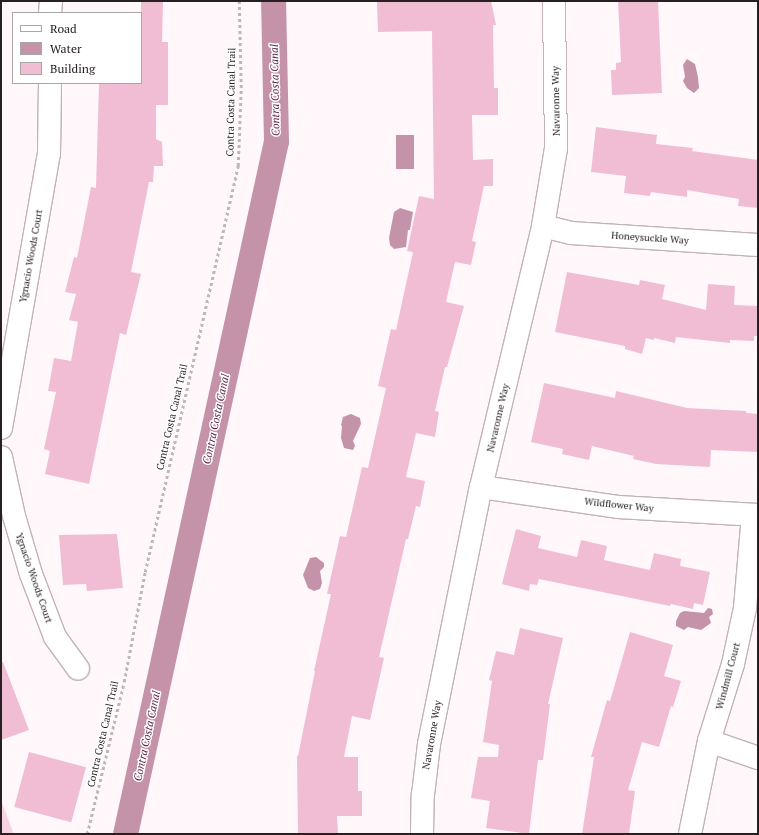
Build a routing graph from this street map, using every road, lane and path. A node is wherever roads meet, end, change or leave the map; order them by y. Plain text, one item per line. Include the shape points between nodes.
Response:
1 (51, 1) edge
2 (239, 1) edge
3 (554, 1) edge
4 (50, 12) edge
5 (50, 84) edge
6 (543, 226) junction
7 (758, 245) edge
8 (1, 428) edge
9 (1, 457) edge
10 (481, 487) junction
11 (756, 515) edge
12 (78, 669) dead end
13 (709, 742) junction
14 (758, 758) edge
15 (87, 834) edge
16 (422, 834) edge
17 (690, 834) edge

1 - 4 street
2 - 15 path, Contra Costa Canal Trail via 241,88 238,166 145,572 124,682
3 - 6 street, Navaronne Way via 556,148
5 - 8 street, Ygnacio Woods Court via 49,154
6 - 7 street, Honeysuckle Way via 571,233
6 - 10 street, Navaronne Way
9 - 12 street, Ygnacio Woods Court via 14,516 31,574 55,637
10 - 11 street, Wildflower Way via 618,507
10 - 16 street, Navaronne Way via 429,744 423,795
11 - 13 street, Windmill Court via 745,608 733,664
13 - 14 street
13 - 17 street, Windmill Court

